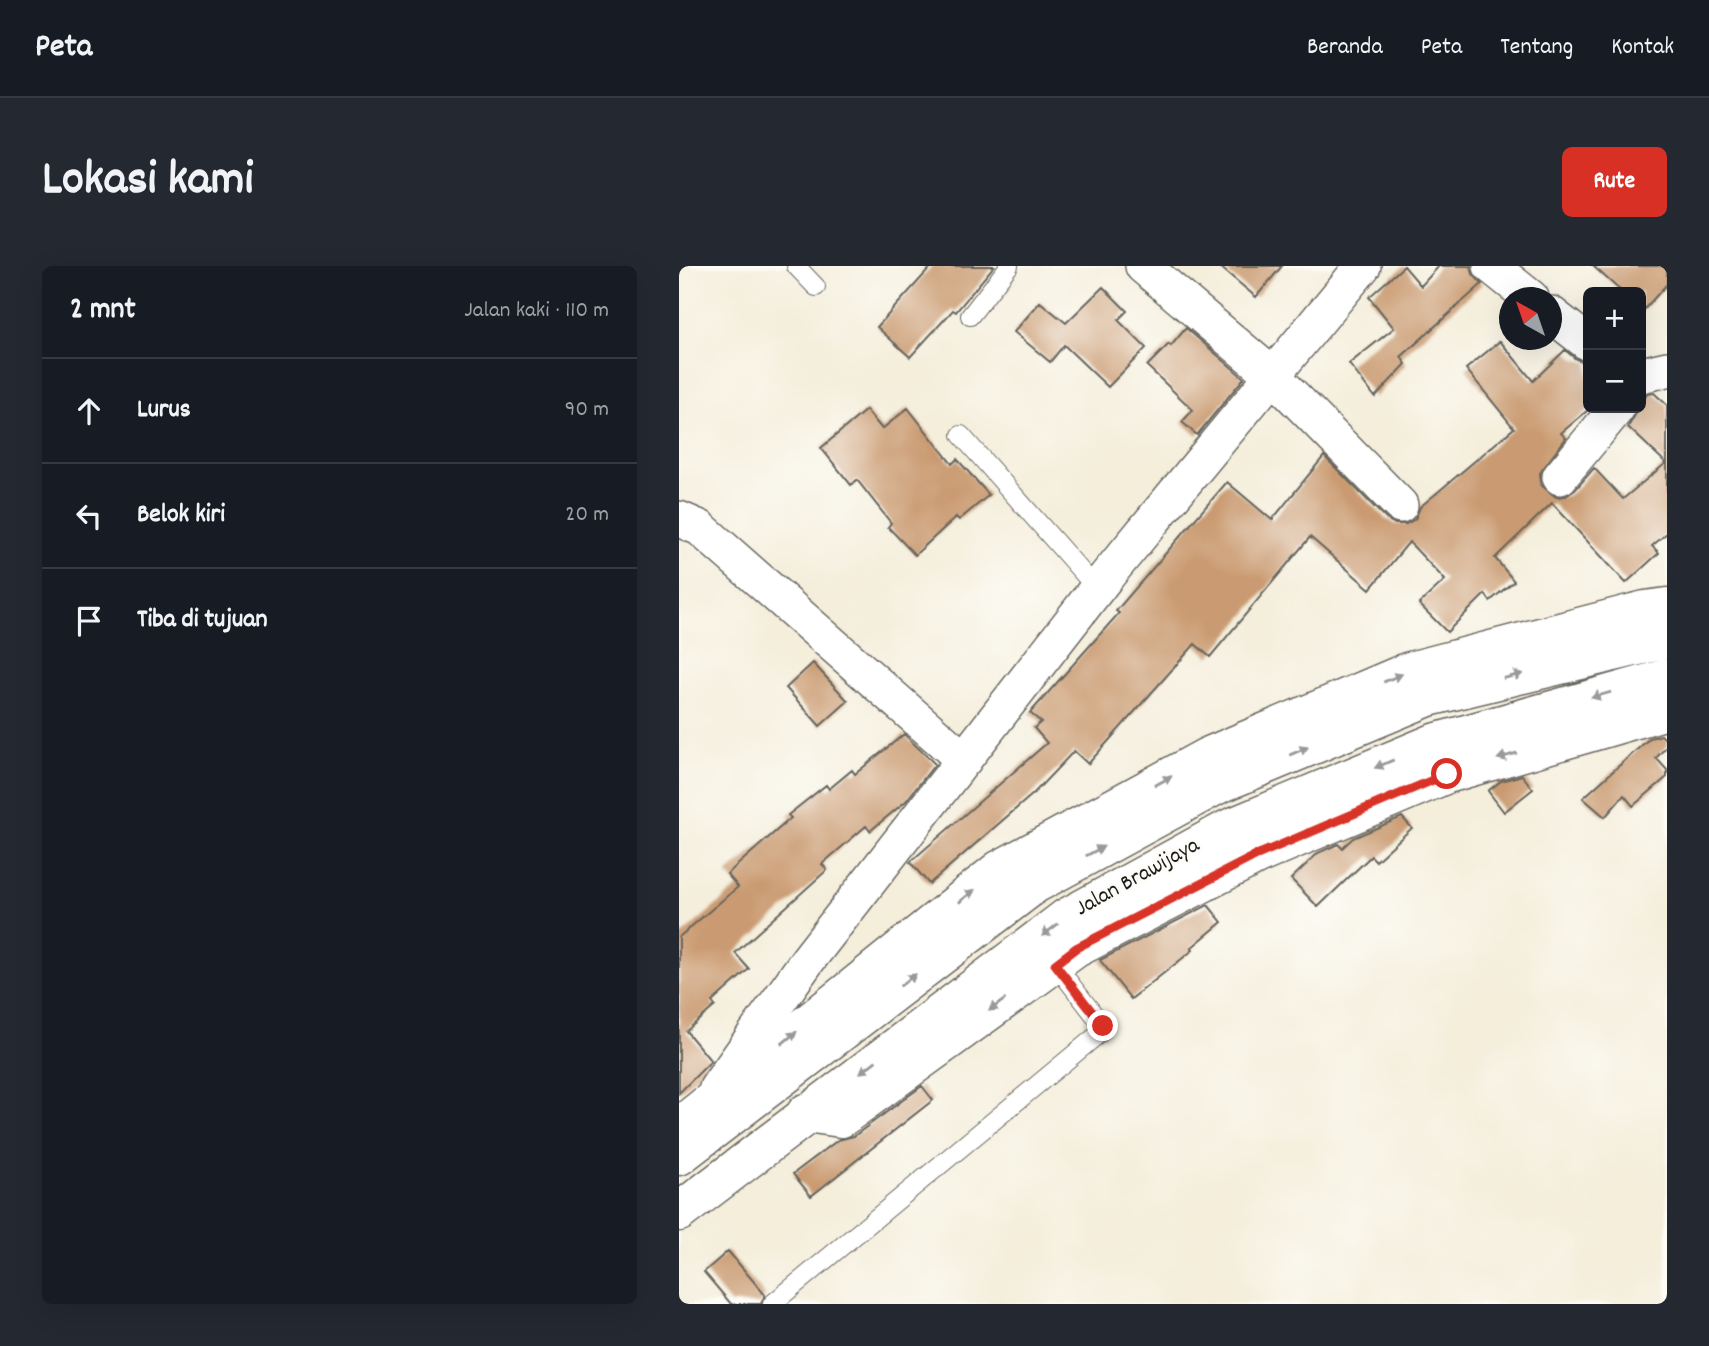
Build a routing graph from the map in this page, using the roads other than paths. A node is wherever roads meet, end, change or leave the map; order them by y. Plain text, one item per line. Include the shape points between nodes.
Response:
1 (796, 266) edge
2 (1009, 266) edge
3 (1143, 266) edge
4 (1363, 266) edge
5 (1491, 266) edge
6 (815, 287) dead end
7 (1517, 287) edge
8 (970, 316) dead end
9 (1562, 322) edge
10 (1583, 339) edge
11 (1271, 374) junction
12 (1613, 413) edge
13 (961, 435) dead end
14 (1560, 477) dead end
15 (1400, 505) dead end
16 (679, 519) edge
17 (1097, 589) junction
18 (1667, 607) edge
19 (1667, 639) edge
20 (1667, 678) edge
21 (1667, 710) edge
22 (964, 760) junction
23 (1055, 964) junction
24 (806, 1113) junction
25 (691, 1117) edge
26 (679, 1156) edge
27 (679, 1212) edge
28 (772, 1304) edge

1 - 6 lane
2 - 8 lane
3 - 11 street
4 - 11 street
5 - 7 street
9 - 10 street
11 - 15 street
11 - 17 street
12 - 14 street
13 - 17 lane
16 - 22 street via 700,528
17 - 22 street
25 -> 18 main road via 999,870 1207,757 1410,671
26 -> 19 main road, Jalan Brawijaya via 1035,884 1217,785 1428,697
20 -> 24 main road, Jalan Brawijaya via 1434,743 1230,828 1066,918
21 -> 23 main road via 1447,774 1257,855 1076,948
22 - 25 street
23 -> 24 main road via 841,1118
23 - 28 lane via 1103,1026 1101,1032
24 - 27 main road, Jalan Brawijaya

